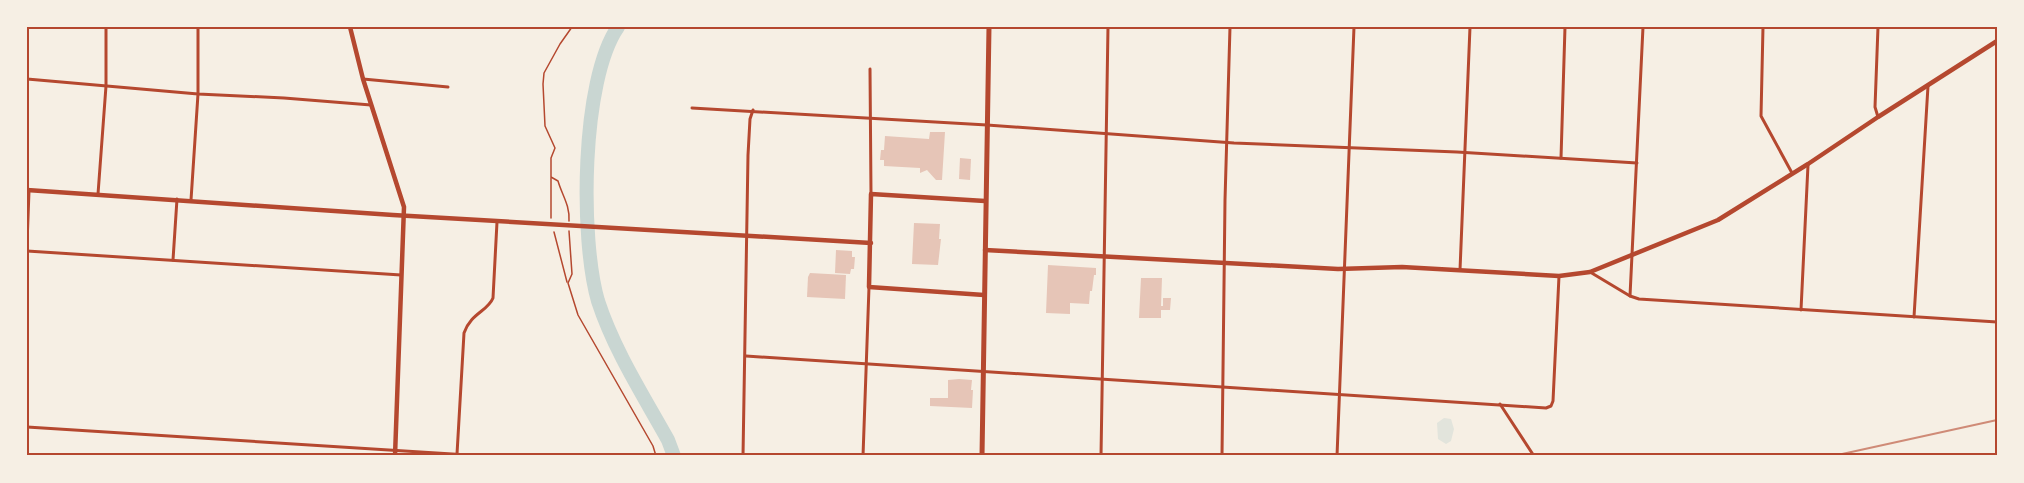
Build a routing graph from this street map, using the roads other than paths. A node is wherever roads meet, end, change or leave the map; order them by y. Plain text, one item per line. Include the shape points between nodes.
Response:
1 (106, 27) edge
2 (198, 27) edge
3 (350, 27) edge
4 (989, 27) edge
5 (1108, 27) edge
6 (1230, 27) edge
7 (1354, 27) edge
8 (1470, 27) edge
9 (1565, 27) edge
10 (1643, 27) edge
11 (1763, 27) edge
12 (1878, 27) edge
13 (1997, 41) edge
14 (870, 69) dead end
15 (27, 79) edge
16 (363, 79) junction
17 (106, 86) junction
18 (1928, 86) junction
19 (448, 87) dead end
20 (198, 94) junction
21 (371, 105) junction
22 (692, 108) dead end
23 (753, 110) junction
24 (1878, 117) junction
25 (870, 118) junction
26 (987, 125) junction
27 (1107, 134) junction
28 (1227, 142) junction
29 (1349, 149) junction
30 (1464, 152) junction
31 (1561, 158) junction
32 (1637, 163) junction
33 (1808, 164) junction
34 (1793, 174) junction
35 (28, 191) edge
36 (98, 194) junction
37 (871, 194) junction
38 (177, 199) junction
39 (191, 200) junction
40 (985, 201) junction
41 (404, 215) junction
42 (497, 220) junction
43 (747, 234) junction
44 (871, 243) junction
45 (27, 244) edge
46 (27, 250) edge
47 (985, 250) junction
48 (1633, 255) junction
49 (1105, 256) junction
50 (173, 260) junction
51 (1225, 263) junction
52 (1345, 269) junction
53 (1460, 270) junction
54 (1590, 272) junction
55 (401, 275) junction
56 (1559, 276) junction
57 (870, 287) junction
58 (984, 295) junction
59 (1630, 296) junction
60 (1802, 310) junction
61 (1914, 317) junction
62 (1997, 322) edge
63 (746, 356) junction
64 (866, 363) junction
65 (983, 371) junction
66 (1104, 379) junction
67 (1224, 386) junction
68 (1340, 394) junction
69 (1500, 404) junction
70 (27, 427) edge
71 (395, 453) edge
72 (457, 454) junction
73 (484, 456) edge
74 (743, 456) edge
75 (863, 456) edge
76 (982, 456) edge
77 (1101, 456) edge
78 (1222, 456) edge
79 (1337, 456) edge
80 (1534, 456) edge

1 - 17 street
2 - 20 street
3 - 16 street
4 - 26 main road
5 - 27 street
6 - 28 street
7 - 29 street
8 - 30 street
9 - 31 street
10 - 32 street
11 - 34 street via 1761,116
12 - 24 street
13 - 18 street
14 - 25 street
15 - 17 street
16 - 19 street
16 - 21 street
17 - 20 street
17 - 36 street
18 - 24 street
18 - 61 street
20 - 21 street
20 - 39 street
21 - 41 street
22 - 23 street
23 - 25 street
23 - 43 street
24 - 33 street
25 - 26 street
25 - 37 street
26 - 27 street
26 - 40 main road
27 - 28 street
27 - 49 street
28 - 29 street
28 - 51 street
29 - 30 street
29 - 52 street
30 - 31 street
30 - 53 street
31 - 32 street
32 - 48 street
33 - 34 street
33 - 60 street
34 - 48 street via 1718,220
35 - 36 street
35 - 45 street
36 - 38 street
37 - 40 street
37 - 44 street
38 - 39 street
38 - 50 street
39 - 41 street
40 - 47 main road
41 - 42 street
41 - 55 street
42 - 43 street
42 - 72 street via 493,298 468,322 464,333
43 - 44 street
43 - 63 street
44 - 57 street
46 - 50 street
47 - 49 street
47 - 58 main road
48 - 54 street
48 - 59 street
49 - 51 street
49 - 66 street
50 - 55 street
51 - 52 street
51 - 67 street
52 - 53 street
52 - 68 street
53 - 56 street
54 - 56 street
54 - 59 street
55 - 71 street
56 - 69 street via 1552,404 1546,408
57 - 58 street
57 - 64 street
58 - 65 main road
59 - 60 street
60 - 61 street
61 - 62 street
63 - 64 street
63 - 74 street
64 - 65 street
64 - 75 street
65 - 66 street
65 - 76 main road
66 - 67 street
66 - 77 street
67 - 68 street
67 - 78 street
68 - 69 street
68 - 79 street
69 - 80 street
70 - 71 street
71 - 72 street
72 - 73 street

